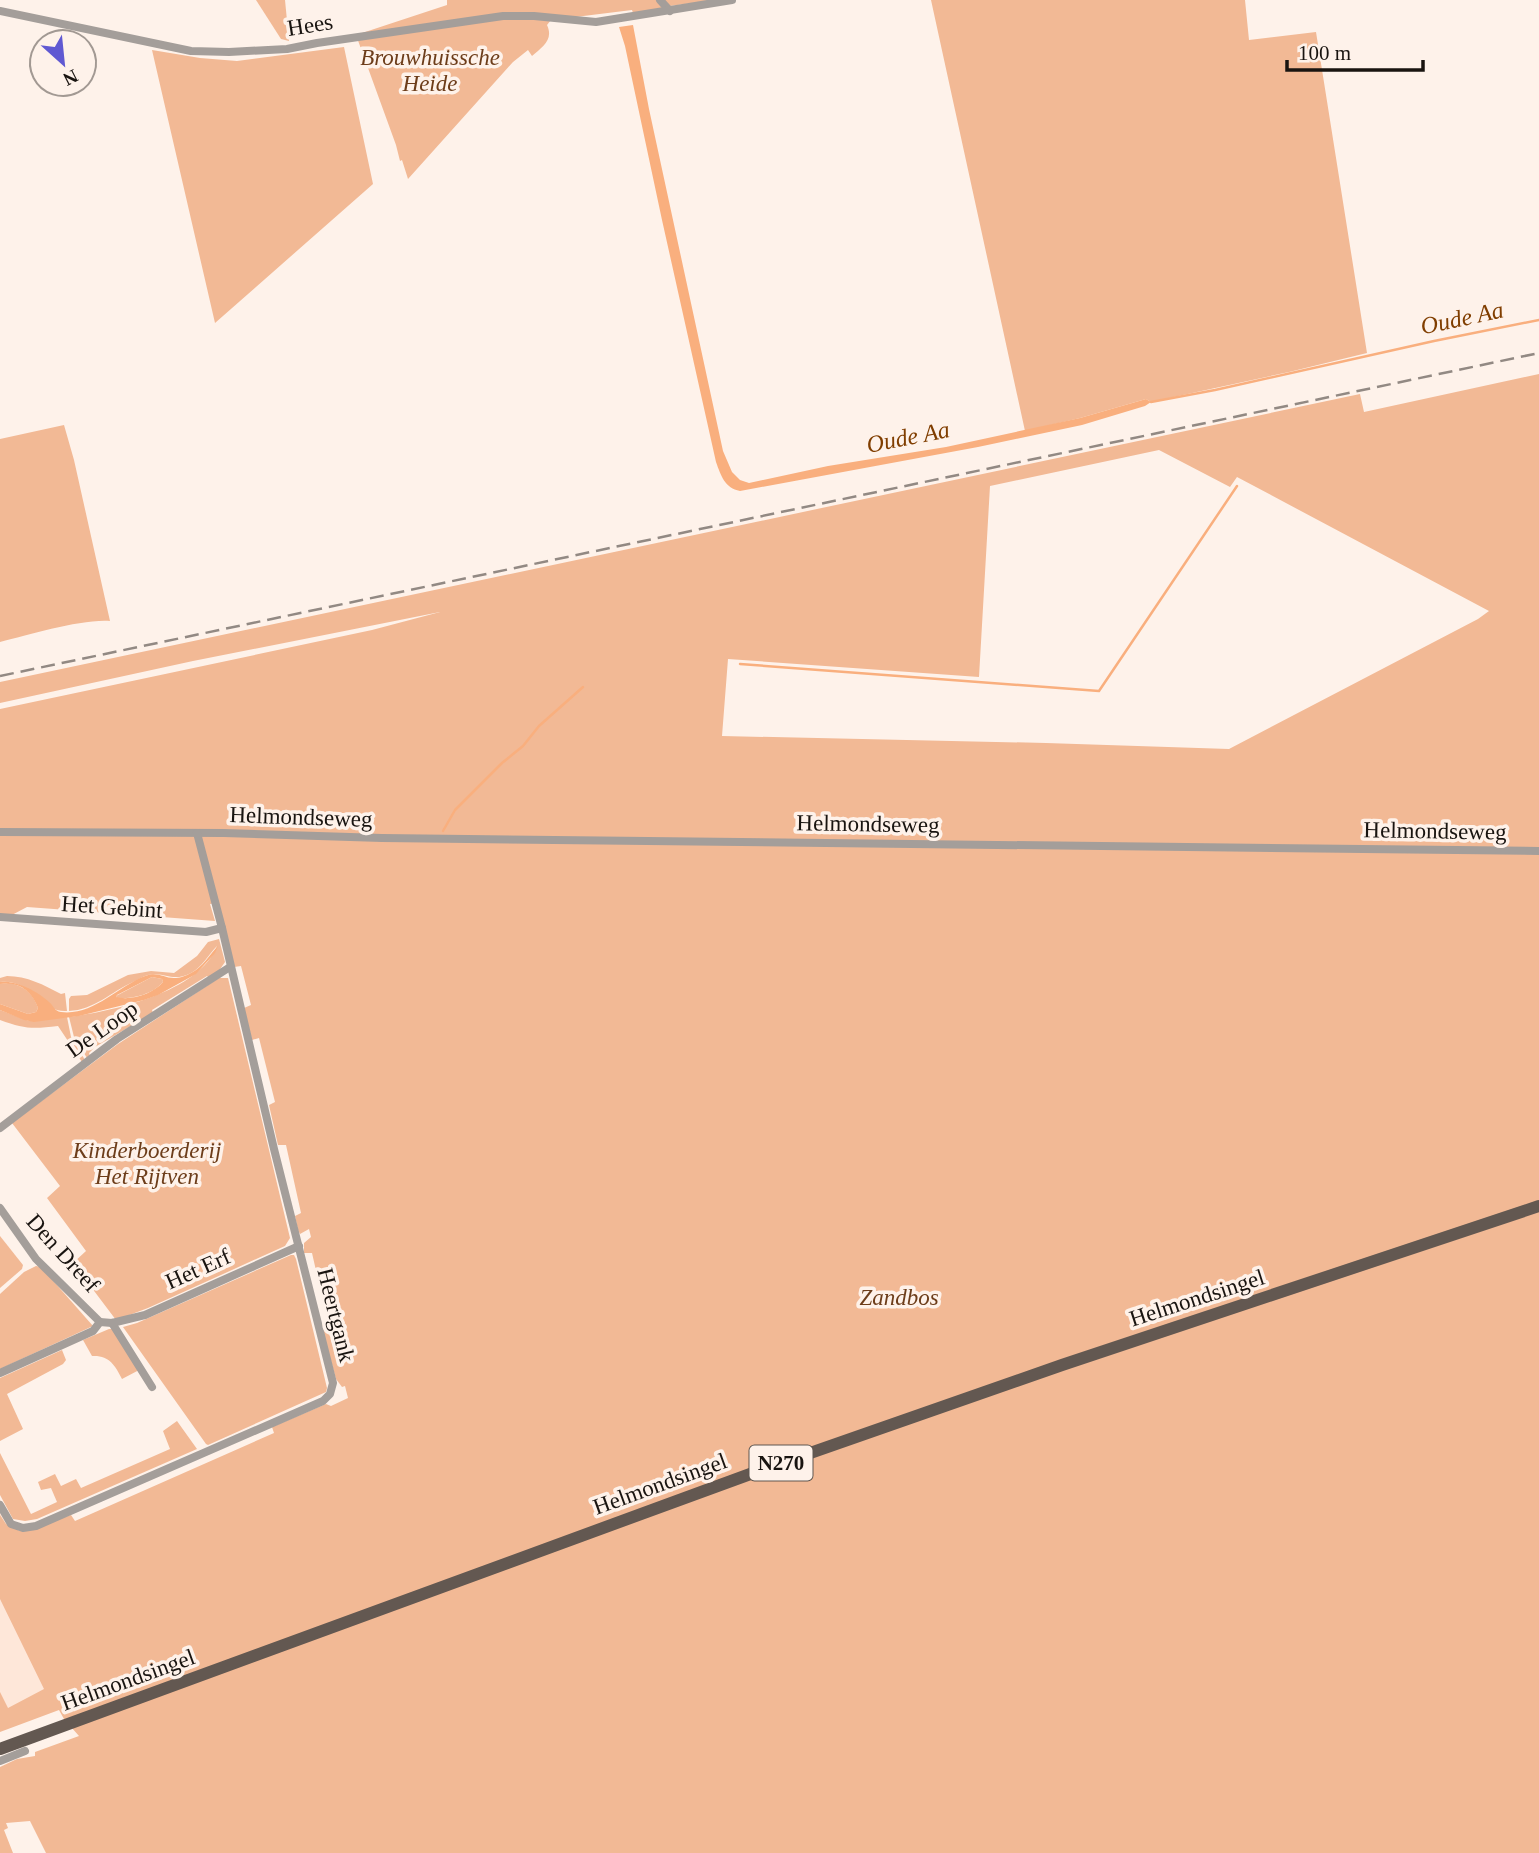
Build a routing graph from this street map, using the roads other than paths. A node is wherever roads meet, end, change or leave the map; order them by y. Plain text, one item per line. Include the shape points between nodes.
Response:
1 (660, 0) edge
2 (732, 0) edge
3 (0, 11) edge
4 (670, 11) junction
5 (0, 832) edge
6 (197, 833) junction
7 (1539, 851) edge
8 (0, 917) edge
9 (222, 928) junction
10 (230, 967) junction
11 (0, 1128) edge
12 (1539, 1206) edge
13 (0, 1208) edge
14 (299, 1246) junction
15 (100, 1322) junction
16 (112, 1323) junction
17 (0, 1373) edge
18 (152, 1387) dead end
19 (0, 1505) edge
20 (0, 1749) edge
21 (25, 1751) dead end
22 (0, 1761) edge

1 - 4 street
2 - 4 street, Hees
3 - 4 street, Hees via 191,51 229,52 287,49 503,16 596,22
5 - 6 street, Helmondseweg
6 - 7 street, Helmondseweg
6 - 9 street, Helmondseweg
8 - 9 street, Het Gebint via 206,932
9 - 10 street, Helmondseweg
10 - 11 street, De Loop via 117,1039
10 - 14 street, Heertgank
12 - 20 main road, Helmondsingel / N270 via 766,1468
13 - 15 street, Den Dreef via 36,1259
14 - 16 street, Het Erf via 145,1315
14 - 19 street, Heertgank via 333,1382 323,1401 36,1526 11,1524
15 - 16 street, Het Erf
15 - 17 street via 93,1331
16 - 18 street
21 - 22 street

